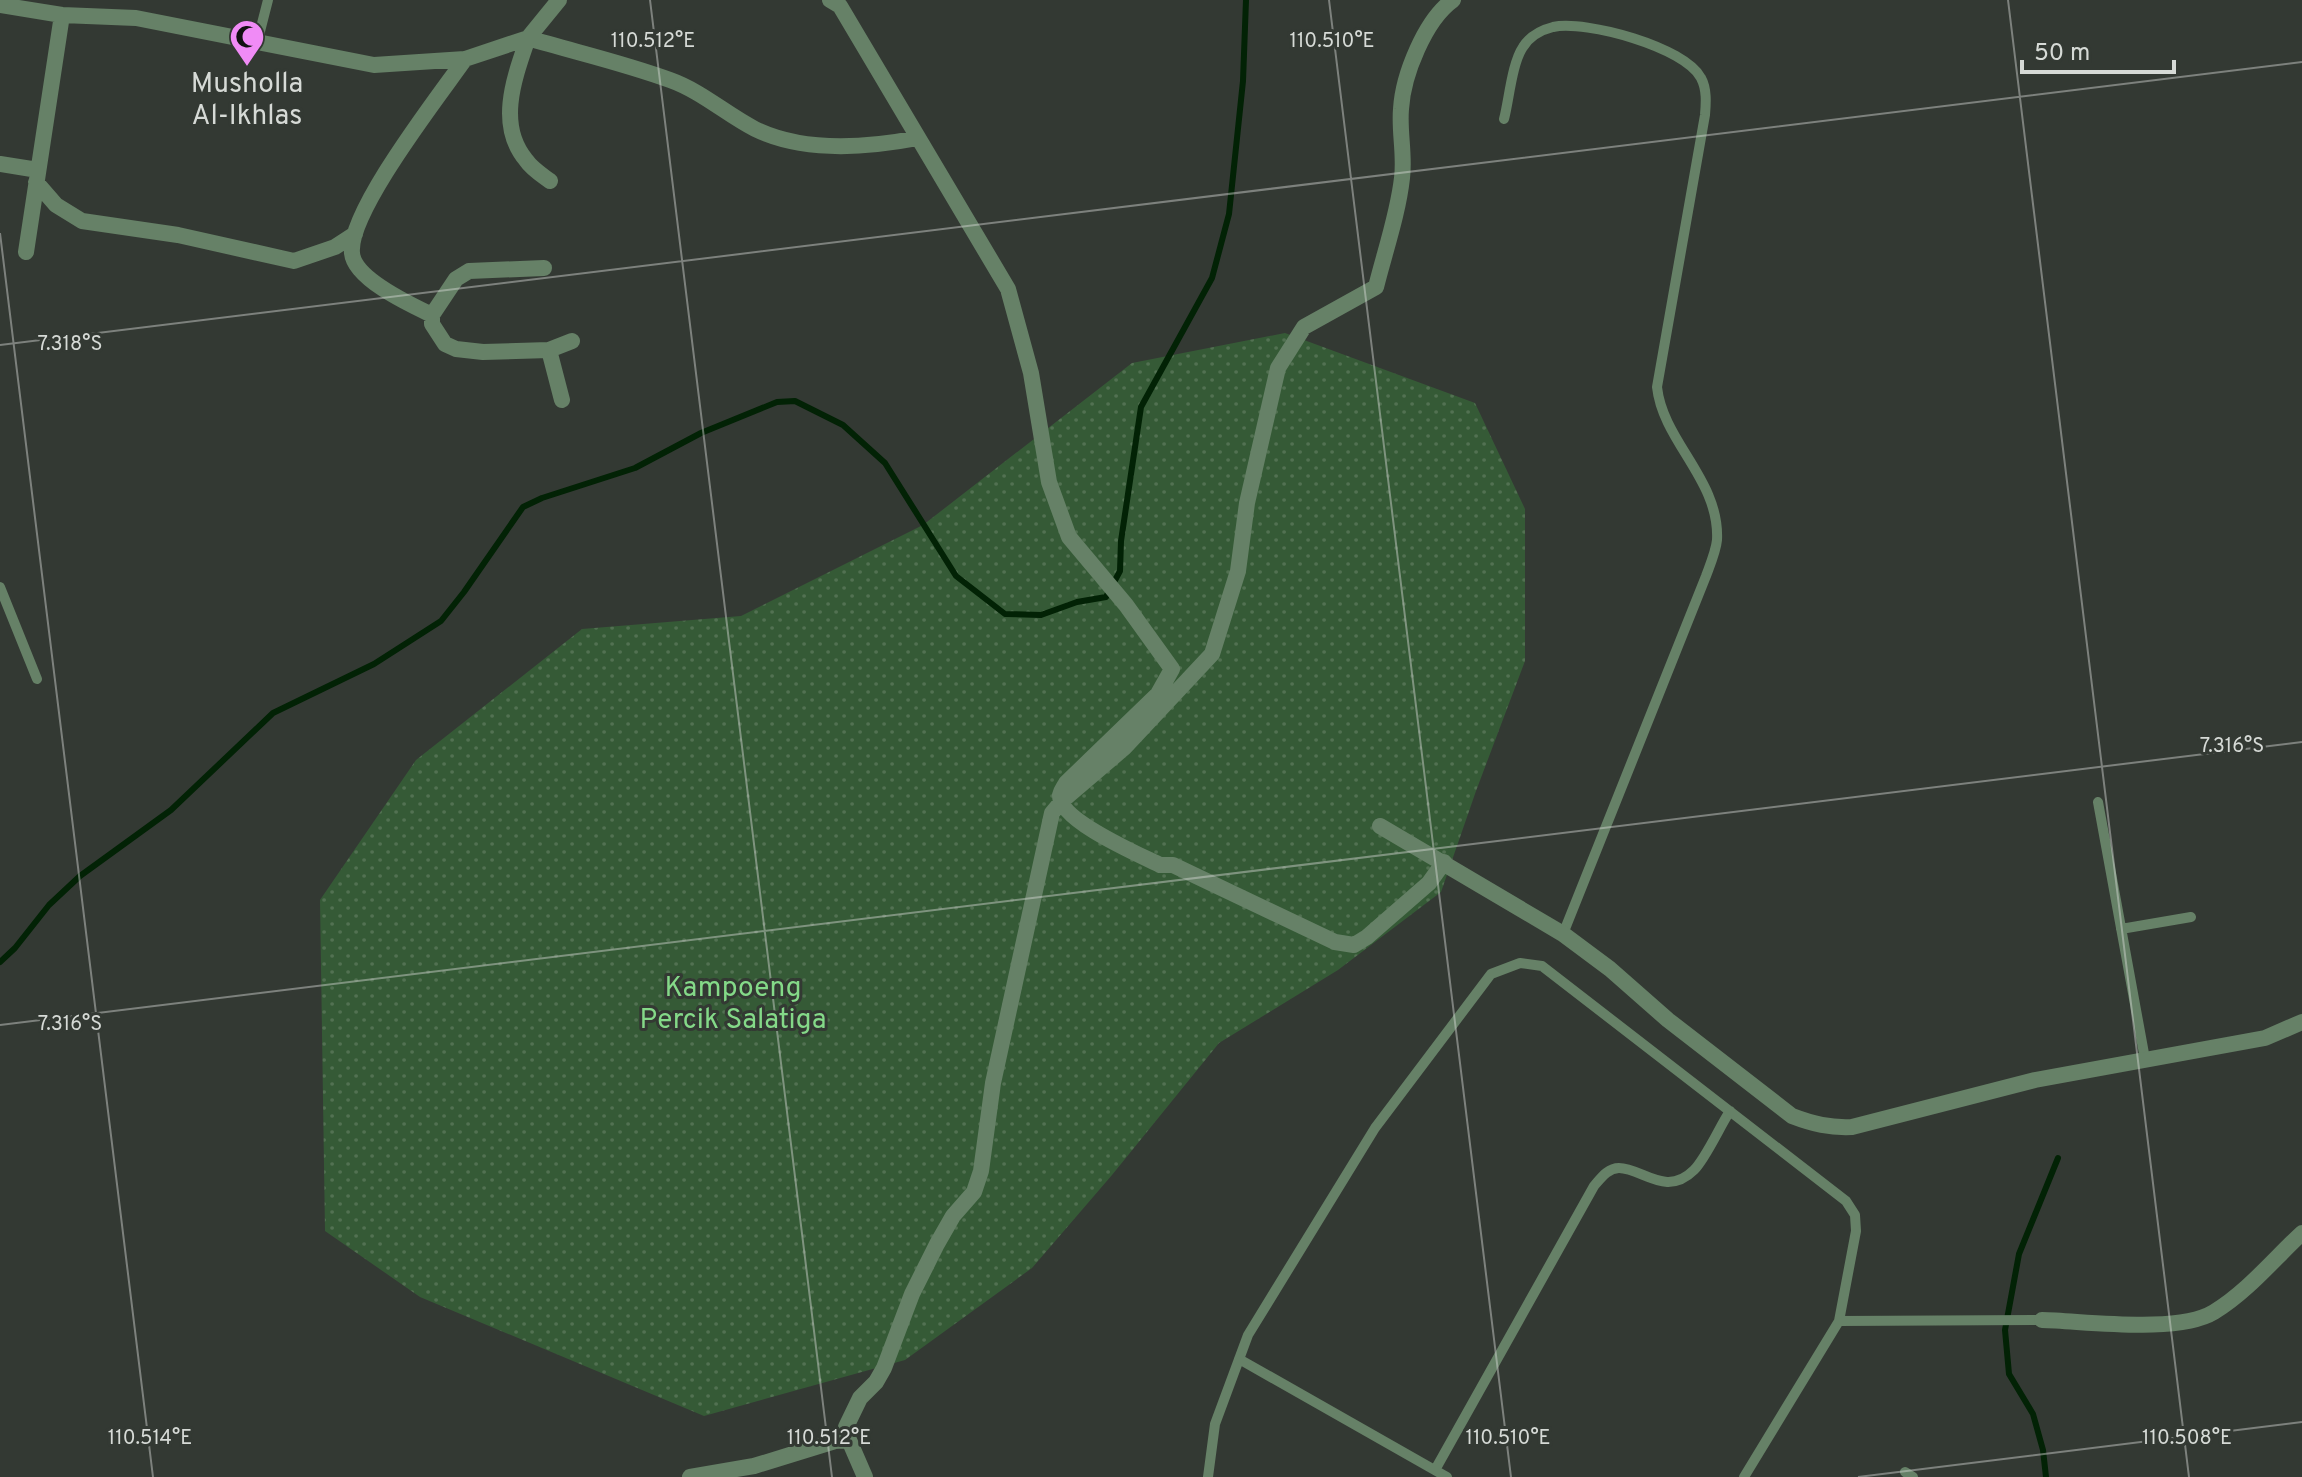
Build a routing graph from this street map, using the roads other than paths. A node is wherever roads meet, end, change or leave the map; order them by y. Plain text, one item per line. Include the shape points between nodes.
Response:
1 (140, 0) edge
2 (268, 0) edge
3 (559, 0) edge
4 (830, 0) edge
5 (1453, 0) edge
6 (0, 5) edge
7 (62, 15) junction
8 (136, 18) junction
9 (528, 38) junction
10 (257, 43) junction
11 (465, 59) junction
12 (1504, 119) dead end
13 (918, 138) junction
14 (0, 164) edge
15 (37, 176) junction
16 (550, 181) dead end
17 (355, 234) junction
18 (26, 252) dead end
19 (544, 268) dead end
20 (432, 315) junction
21 (572, 341) dead end
22 (549, 350) junction
23 (562, 400) dead end
24 (0, 587) edge
25 (37, 679) dead end
26 (1062, 801) junction
27 (2098, 802) dead end
28 (1380, 826) dead end
29 (1444, 862) junction
30 (2191, 917) dead end
31 (2121, 929) junction
32 (1563, 934) junction
33 (2302, 1022) edge
34 (2145, 1059) junction
35 (1730, 1111) junction
36 (2302, 1233) edge
37 (2042, 1320) joint
38 (1839, 1321) junction
39 (1239, 1359) junction
40 (849, 1440) junction
41 (1435, 1470) junction
42 (690, 1477) edge
43 (865, 1477) edge
44 (1208, 1477) edge
45 (1447, 1477) edge
46 (1744, 1477) edge

1 - 8 street
2 - 10 lane
3 - 9 street
4 - 13 street via 840,6
5 - 26 street via 1431,24 1404,88 1403,175 1376,287 1304,327 1278,368 1247,503 1238,571 1212,654 1124,748
6 - 7 street
7 - 8 street
7 - 15 street
8 - 10 street
9 - 11 street
9 - 13 street via 671,80 756,129 786,140 835,146
9 - 16 street via 511,91 510,120 524,159
10 - 11 street via 374,65
11 - 17 street via 371,194
12 - 32 lane via 1522,48 1537,33 1556,26 1611,30 1666,51 1701,78 1706,96 1657,387 1659,405 1712,500 1717,541
13 - 26 street via 1008,289 1031,373 1049,482 1069,537 1172,669 1158,694 1066,783
14 - 15 street
15 - 17 street via 56,205 82,221 178,235 294,261
15 - 18 street
17 - 20 street via 352,254 360,269 397,299
19 - 20 street via 469,271 456,279
20 - 22 street via 437,333 456,349
21 - 22 street
22 - 23 street
24 - 25 lane
26 - 29 street via 1077,821 1160,865 1173,865 1335,942 1354,945 1367,937 1429,883
26 - 40 street via 1052,813 974,1192 930,1256 884,1368 849,1417
27 - 31 lane
28 - 29 street
29 - 32 street
30 - 31 lane
31 - 34 lane
32 - 34 street via 1792,1116 1813,1124 1852,1127 2035,1080
33 - 34 street via 2265,1038
35 - 38 lane via 1846,1201 1855,1215 1854,1254
35 - 39 lane via 1542,966 1520,963 1491,974 1375,1128 1248,1335
35 - 41 lane via 1694,1170 1677,1180 1657,1181 1619,1168 1606,1172 1594,1186
36 - 37 street via 2213,1313 2155,1324
37 - 38 lane
38 - 46 lane
39 - 41 lane
39 - 44 lane via 1215,1424
40 - 42 street
40 - 43 street
41 - 45 lane

